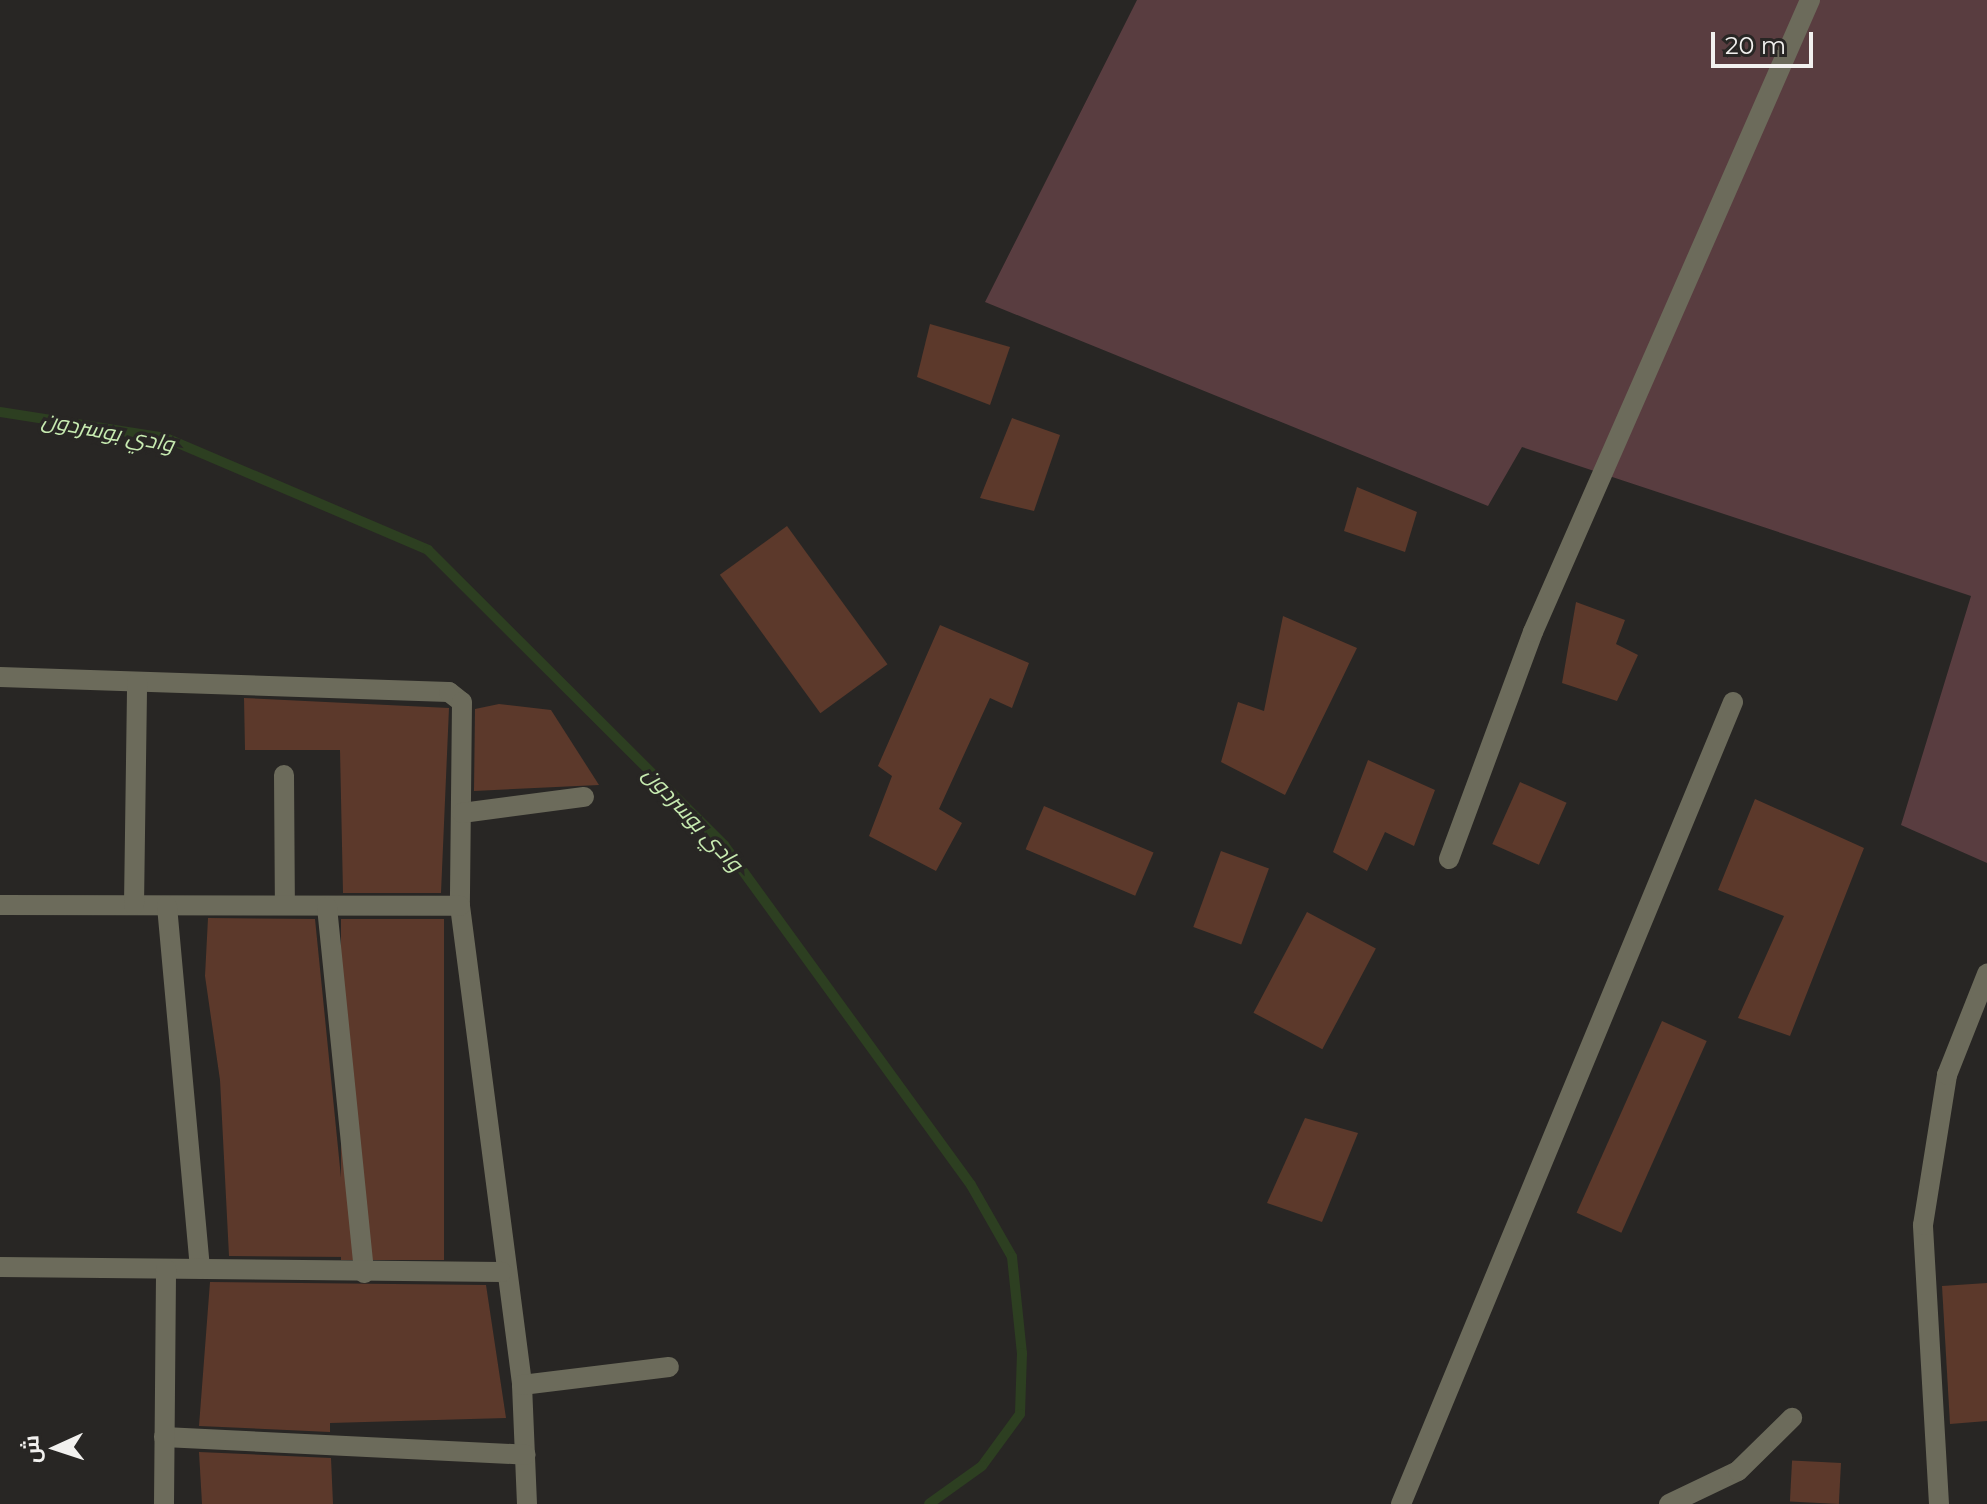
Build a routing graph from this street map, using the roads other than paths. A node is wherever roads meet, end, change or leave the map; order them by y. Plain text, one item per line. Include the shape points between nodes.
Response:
1 (1810, 0) edge
2 (0, 677) edge
3 (137, 682) junction
4 (1733, 702) dead end
5 (284, 775) dead end
6 (584, 797) dead end
7 (462, 813) junction
8 (1449, 859) dead end
9 (0, 905) edge
10 (134, 905) junction
11 (285, 905) junction
12 (167, 906) junction
13 (460, 906) junction
14 (327, 907) junction
15 (1987, 974) edge
16 (0, 1267) edge
17 (166, 1269) junction
18 (200, 1269) junction
19 (502, 1272) junction
20 (364, 1273) junction
21 (669, 1367) dead end
22 (522, 1385) junction
23 (1792, 1418) dead end
24 (164, 1437) junction
25 (526, 1455) junction
26 (164, 1504) edge
27 (527, 1504) edge
28 (1401, 1504) edge
29 (1669, 1504) edge
30 (1939, 1504) edge

1 - 8 street via 1533,632
2 - 3 street
3 - 7 street via 449,692 464,707
3 - 10 street
4 - 28 street
5 - 11 street
6 - 7 street
7 - 13 street
9 - 10 street
10 - 12 street
11 - 12 street
11 - 14 street
12 - 18 street
13 - 14 street
13 - 19 street
14 - 20 street
15 - 30 street via 1947,1075 1923,1225
16 - 17 street
17 - 18 street
17 - 24 street
18 - 20 street
19 - 20 street
19 - 22 street
21 - 22 street
22 - 25 street
23 - 29 street via 1738,1471
24 - 25 street
24 - 26 street
25 - 27 street

